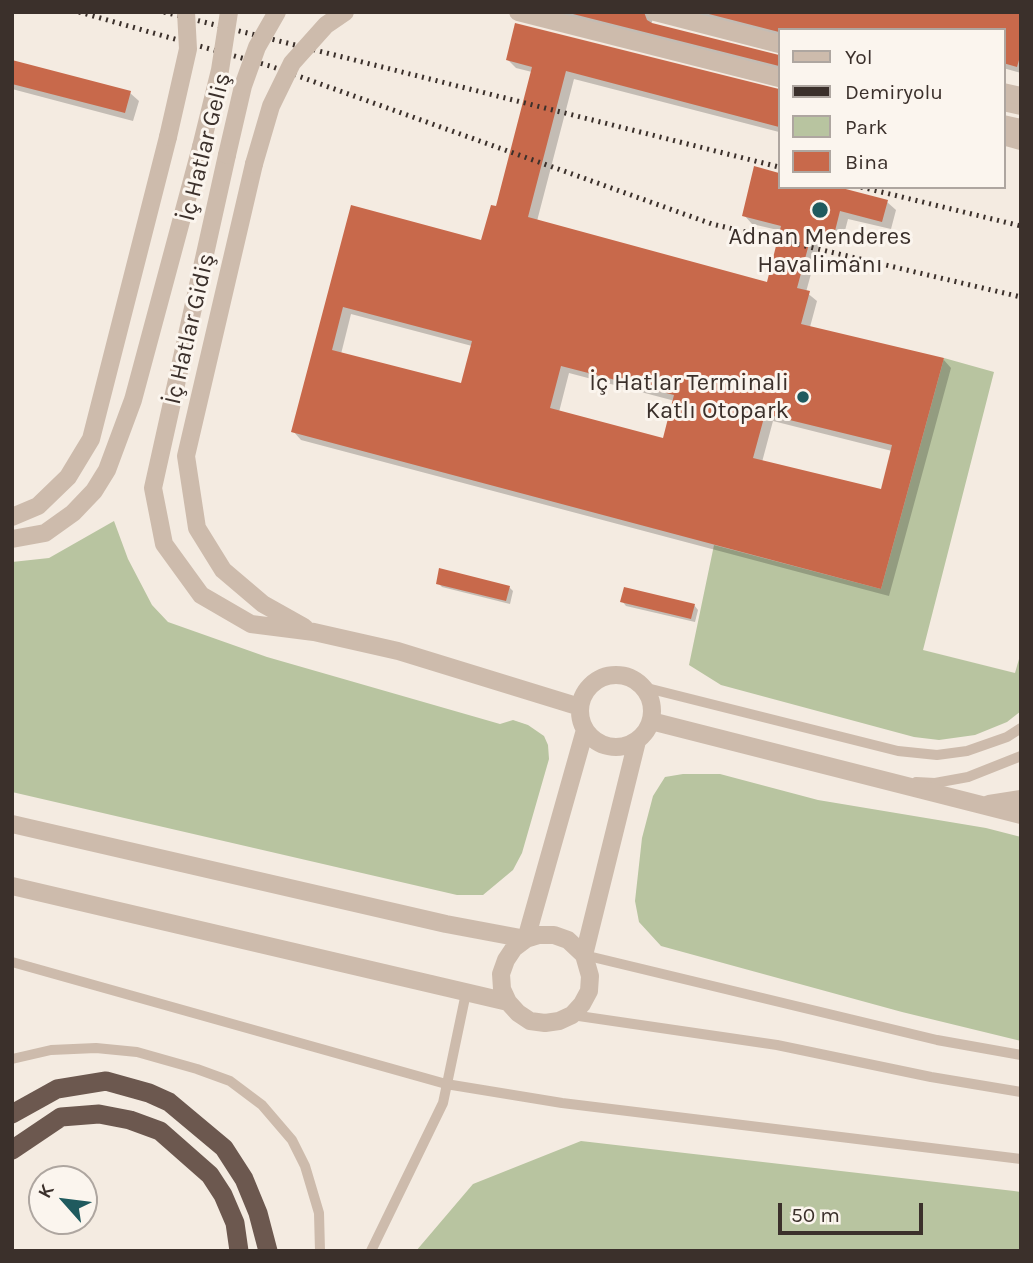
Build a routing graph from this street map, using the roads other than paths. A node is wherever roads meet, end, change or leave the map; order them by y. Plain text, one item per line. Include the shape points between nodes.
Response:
1 (186, 12) edge
2 (229, 12) edge
3 (277, 12) edge
4 (345, 12) edge
5 (518, 12) edge
6 (559, 12) edge
7 (655, 12) edge
8 (694, 12) edge
9 (778, 34) edge
10 (778, 44) edge
11 (778, 67) edge
12 (778, 78) edge
13 (1021, 87) edge
14 (1005, 99) edge
15 (12, 517) edge
16 (12, 539) edge
17 (314, 632) junction
18 (643, 687) junction
19 (580, 707) junction
20 (651, 721) junction
21 (1021, 728) edge
22 (585, 730) junction
23 (637, 741) junction
24 (1021, 756) edge
25 (885, 781) junction
26 (1021, 799) edge
27 (978, 805) junction
28 (1021, 815) edge
29 (12, 824) edge
30 (12, 886) edge
31 (526, 939) junction
32 (584, 954) junction
33 (12, 962) edge
34 (466, 993) junction
35 (508, 1002) junction
36 (572, 1014) junction
37 (1021, 1055) edge
38 (12, 1059) edge
39 (446, 1084) junction
40 (1021, 1092) edge
41 (12, 1114) edge
42 (12, 1150) edge
43 (1021, 1159) edge
44 (239, 1251) edge
45 (268, 1251) edge
46 (320, 1251) edge
47 (371, 1251) edge

1 - 15 street, bridge via 188,48 91,439 68,477 38,506
2 - 16 street, bridge via 201,147 133,400 107,470 73,513 46,533
3 - 17 street, İç Hatlar Geliş, bridge via 257,47 243,86 153,488 164,544 201,595 251,624
4 - 17 street, İç Hatlar Gidiş, bridge via 326,25 292,63 271,106 186,456 197,528 223,570 263,604
5 - 12 street
6 - 11 street
7 - 10 street
8 - 9 street
13 - 14 lane
17 - 19 street via 398,651
18 - 19 street via 623,675 600,678 583,695
18 - 20 street via 650,698
18 - 21 lane via 898,751 937,755 967,751
19 - 22 street
20 - 23 street
20 - 25 street
22 - 23 street via 614,748
22 - 31 street
23 - 32 street
24 - 25 lane via 968,777 935,783
25 - 27 street
26 - 27 street
27 - 28 street
29 - 31 street
30 - 34 street
31 - 32 street via 554,935
31 - 35 street via 514,948 501,974
32 - 36 street via 589,991
32 - 37 lane via 937,1040
33 - 39 lane
34 - 35 street
34 - 39 lane
35 - 36 street via 530,1021 559,1021
36 - 40 lane via 777,1045
38 - 46 lane via 51,1050 136,1052 230,1082 262,1105 292,1140 319,1213
39 - 43 lane via 562,1103
39 - 47 lane via 436,1121
41 - 45 highway via 57,1089 106,1081 169,1102 225,1147 244,1179
42 - 44 highway via 61,1117 99,1114 160,1132 210,1175 235,1223

